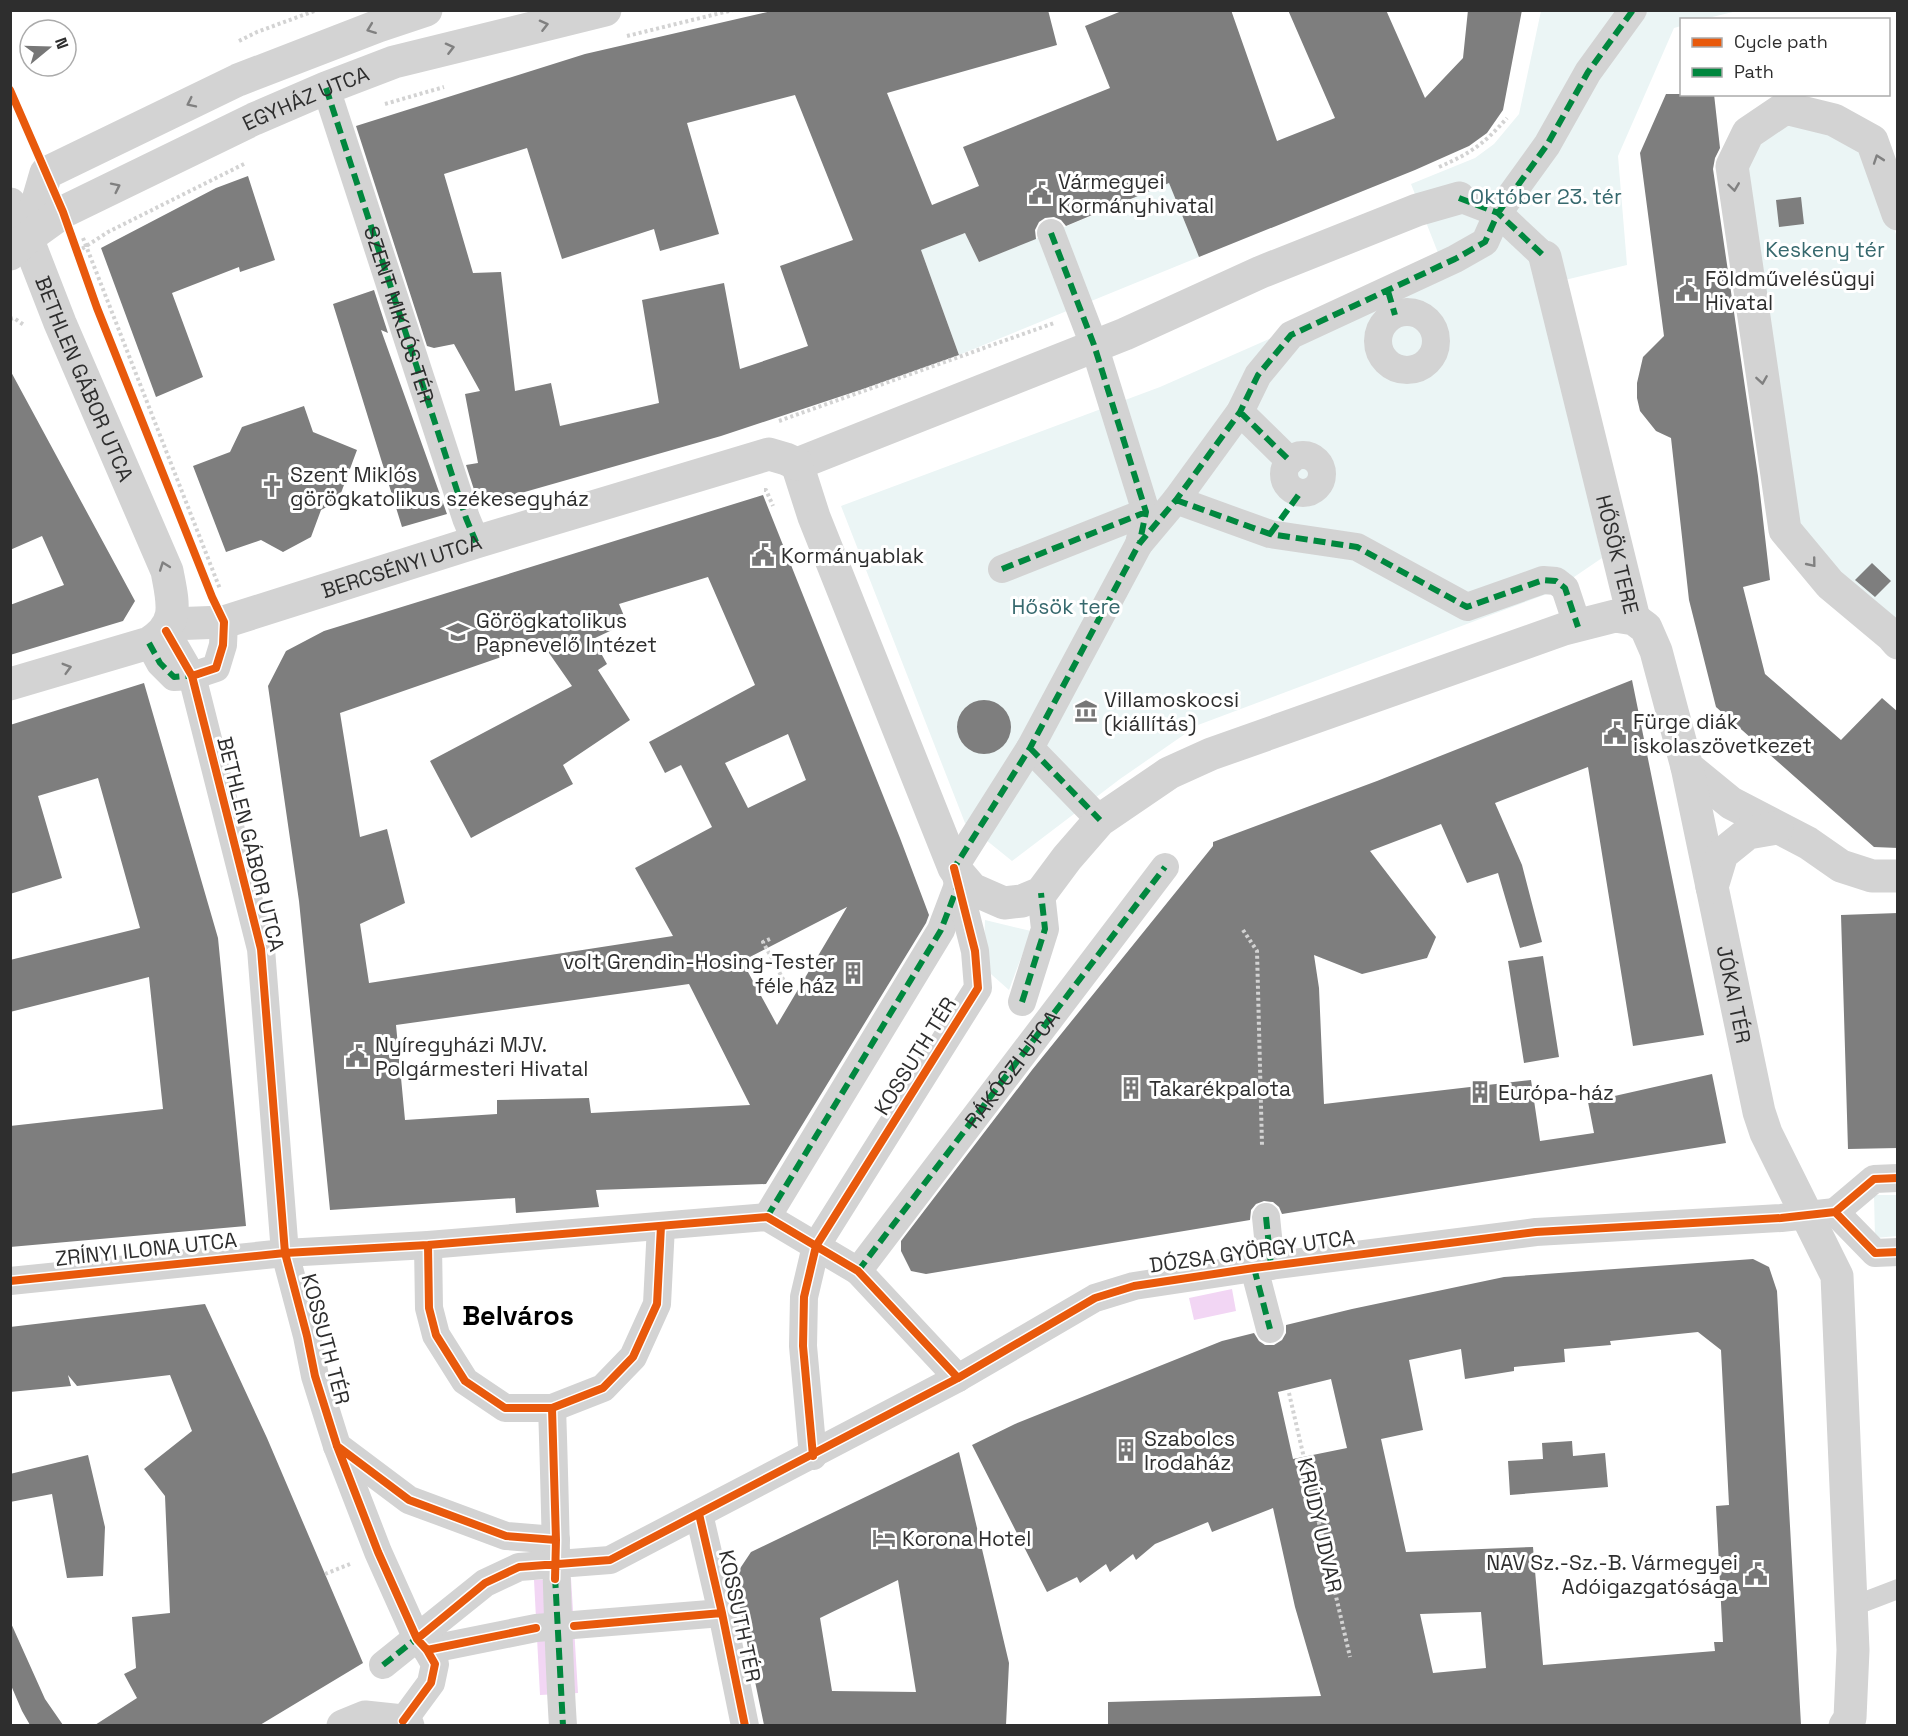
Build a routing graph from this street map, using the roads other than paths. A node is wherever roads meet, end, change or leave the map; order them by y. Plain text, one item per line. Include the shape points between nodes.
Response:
1 (426, 10) edge
2 (1633, 10) edge
3 (612, 24) edge
4 (326, 88) junction
5 (1460, 198) joint
6 (10, 204) edge
7 (1498, 213) junction
8 (1898, 214) edge
9 (1051, 232) dead end
10 (19, 246) edge
11 (1545, 257) joint
12 (1094, 345) junction
13 (1240, 412) junction
14 (797, 464) junction
15 (1176, 500) junction
16 (1146, 512) junction
17 (1270, 534) junction
18 (476, 542) junction
19 (1139, 544) junction
20 (1002, 569) dead end
21 (1634, 619) junction
22 (224, 622) junction
23 (1578, 627) junction
24 (162, 633) junction
25 (1898, 643) edge
26 (192, 676) junction
27 (10, 684) edge
28 (1030, 748) junction
29 (1687, 767) junction
30 (1100, 820) junction
31 (1777, 828) junction
32 (1165, 867) dead end
33 (1898, 876) edge
34 (956, 877) junction
35 (1712, 887) junction
36 (1041, 893) junction
37 (1022, 1002) dead end
38 (1898, 1178) edge
39 (1822, 1213) junction
40 (767, 1217) junction
41 (1266, 1217) dead end
42 (661, 1226) junction
43 (428, 1245) junction
44 (816, 1246) junction
45 (1898, 1252) edge
46 (285, 1253) junction
47 (1263, 1267) junction
48 (858, 1271) junction
49 (10, 1281) edge
50 (1270, 1329) dead end
51 (958, 1378) junction
52 (552, 1408) junction
53 (337, 1446) junction
54 (813, 1456) junction
55 (699, 1514) junction
56 (556, 1553) junction
57 (1898, 1589) edge
58 (1851, 1607) junction
59 (722, 1613) junction
60 (557, 1627) junction
61 (422, 1645) junction
62 (384, 1665) dead end
63 (406, 1723) edge
64 (343, 1725) edge
65 (563, 1725) edge
66 (745, 1725) edge
67 (1845, 1725) edge

1 -> 10 street, EGYHÁZ UTCA via 238,80 45,173
2 - 7 street via 1588,72 1547,145
4 -> 3 street, EGYHÁZ UTCA via 394,62
10 -> 4 street, EGYHÁZ UTCA via 254,119
4 - 18 street, SZENT MIKLÓS TÉR
5 - 7 street, HŐSÖK TERE
5 - 12 street, HŐSÖK TERE via 1258,263 1125,334
6 - 10 street, BETHLEN GÁBOR UTCA
7 - 11 street, HŐSÖK TERE
7 - 13 street via 1485,242 1391,303 1291,335 1258,375
8 -> 25 street via 1872,141 1834,120 1785,108 1748,133 1732,166 1785,530 1830,584
9 - 12 street
24 -> 10 street, BETHLEN GÁBOR UTCA via 172,598 167,571 60,322
11 - 21 street, HŐSÖK TERE
12 - 14 street, HŐSÖK TERE
12 - 16 street
13 - 15 street
13 - 17 street via 1290,461 1297,456 1309,456 1321,469 1317,486 1300,493
14 - 18 street, BERCSÉNYI UTCA via 769,454
14 - 34 street via 814,517
15 - 17 street
15 - 19 street
16 - 19 street
16 - 20 street
17 - 23 street via 1357,547 1467,607 1543,580 1556,580 1565,588
18 - 22 street, BERCSÉNYI UTCA
19 - 28 street
21 - 23 street, HŐSÖK TERE via 1614,616
21 - 29 street, JÓKAI TÉR via 1646,628 1656,651
22 - 24 street, BERCSÉNYI UTCA
22 - 26 street via 216,668
23 - 30 street, HŐSÖK TERE via 1210,754 1169,773
24 - 26 street via 159,663 174,676
27 -> 24 street, BERCSÉNYI UTCA
26 - 46 street, BETHLEN GÁBOR UTCA via 261,949
28 - 30 street
28 - 34 street
29 - 31 street via 1731,803
29 - 35 street, JÓKAI TÉR
30 - 36 street, HŐSÖK TERE
31 - 33 street via 1841,866 1872,876
31 - 35 street via 1748,833 1722,854
32 - 48 street, RÁKÓCZI UTCA
34 - 36 street via 1004,903
34 - 40 street via 941,930
34 - 44 street, KOSSUTH TÉR via 975,951 978,988
35 - 39 street, JÓKAI TÉR via 1766,1133
36 - 37 street via 1045,929
38 - 39 street via 1874,1179
39 - 45 street via 1875,1253
39 - 47 street, DÓZSA GYÖRGY UTCA via 1536,1232
39 - 58 street, JÓKAI TÉR via 1837,1276
40 - 42 street, KOSSUTH TÉR
40 - 44 street
41 - 47 street
42 - 43 street, KOSSUTH TÉR
42 - 52 street via 657,1304 633,1357 603,1388
43 - 46 street, KOSSUTH TÉR
43 - 52 street via 429,1308 436,1335 465,1381 505,1408
44 - 48 street
44 - 54 street, KOSSUTH TÉR via 804,1297 803,1346
46 - 49 street, ZRÍNYI ILONA UTCA
46 - 53 street, KOSSUTH TÉR via 315,1376
47 - 50 street
47 - 51 street, DÓZSA GYÖRGY UTCA via 1134,1286 1095,1298
48 - 51 street
51 - 54 street, DÓZSA GYÖRGY UTCA
52 - 56 street
53 - 56 street via 409,1500
53 - 61 street, KOSSUTH TÉR via 378,1552
54 - 55 street, DÓZSA GYÖRGY UTCA
55 - 56 street via 610,1560
55 - 59 street, KOSSUTH TÉR
56 - 60 street
56 - 61 street via 485,1583
57 - 58 lane
58 - 67 street, JÓKAI TÉR via 1850,1718
59 - 60 street
59 - 66 street, KOSSUTH TÉR
60 - 61 street
60 - 65 street
61 - 62 street
61 - 63 street, KOSSUTH TÉR via 435,1664 431,1683
63 - 64 street via 366,1716

